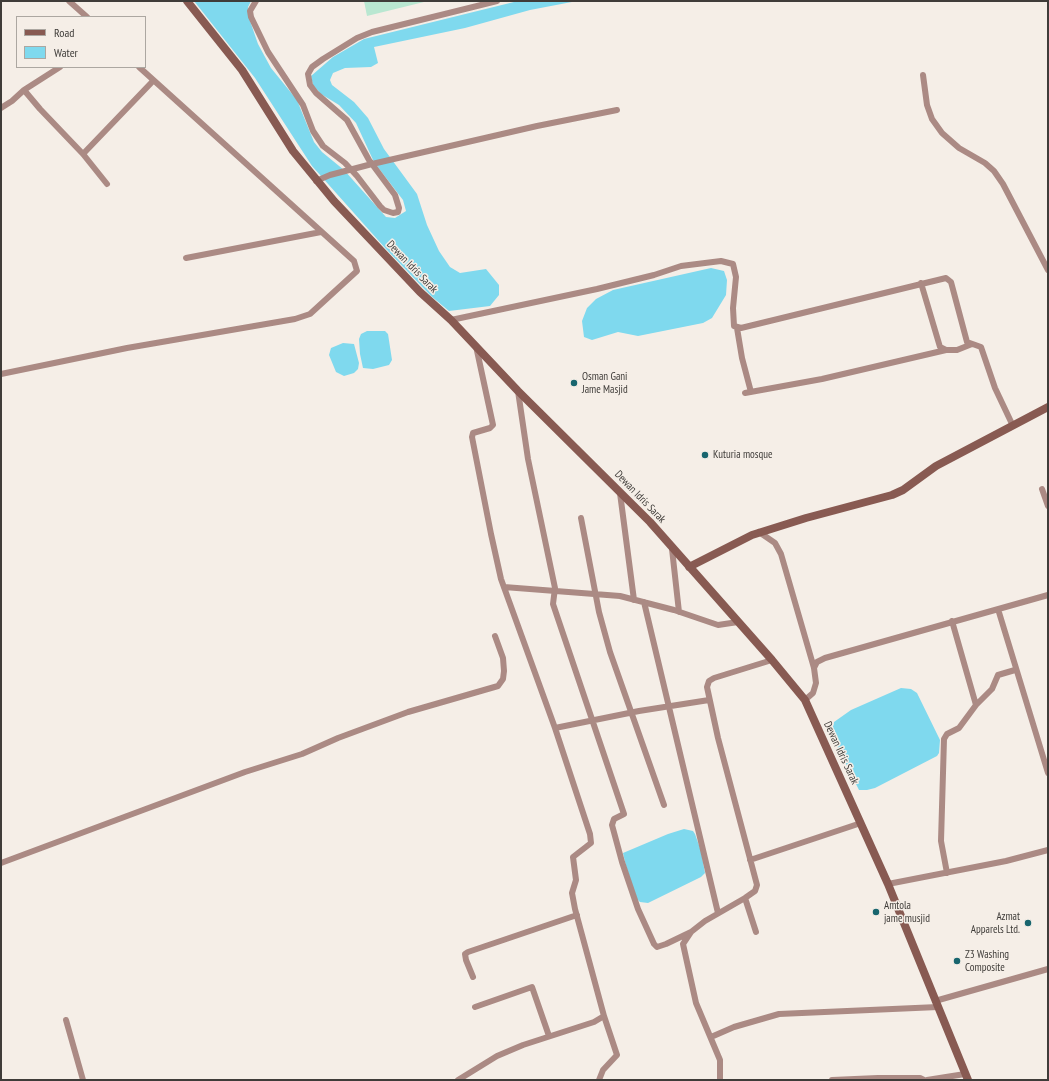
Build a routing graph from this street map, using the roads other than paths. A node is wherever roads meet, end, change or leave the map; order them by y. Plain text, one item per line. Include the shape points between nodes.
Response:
1 (69, 1) edge
2 (187, 1) edge
3 (256, 1) edge
4 (497, 1) edge
5 (85, 16) edge
6 (58, 68) edge
7 (140, 68) edge
8 (923, 75) dead end
9 (153, 81) junction
10 (24, 90) junction
11 (1, 108) edge
12 (617, 110) dead end
13 (83, 154) junction
14 (372, 164) junction
15 (351, 170) junction
16 (316, 181) junction
17 (108, 184) dead end
18 (321, 232) junction
19 (186, 258) dead end
20 (1048, 270) edge
21 (921, 283) junction
22 (451, 320) junction
23 (737, 328) junction
24 (972, 344) junction
25 (476, 346) junction
26 (946, 350) junction
27 (1, 374) edge
28 (518, 391) junction
29 (1048, 407) edge
30 (1013, 426) junction
31 (1042, 489) dead end
32 (620, 493) junction
33 (1048, 506) edge
34 (581, 518) dead end
35 (759, 532) junction
36 (672, 549) junction
37 (689, 567) junction
38 (504, 586) junction
39 (556, 592) junction
40 (595, 594) junction
41 (1048, 595) edge
42 (634, 600) junction
43 (644, 602) junction
44 (998, 609) junction
45 (679, 612) junction
46 (952, 621) junction
47 (738, 622) junction
48 (496, 636) dead end
49 (772, 660) junction
50 (814, 668) junction
51 (1015, 670) junction
52 (709, 700) junction
53 (805, 700) junction
54 (976, 705) junction
55 (668, 707) junction
56 (631, 712) junction
57 (592, 720) junction
58 (555, 728) junction
59 (1048, 772) edge
60 (664, 805) dead end
61 (861, 823) junction
62 (1048, 850) edge
63 (750, 860) junction
64 (1, 864) edge
65 (946, 873) junction
66 (888, 884) junction
67 (745, 898) junction
68 (718, 913) junction
69 (577, 915) junction
70 (756, 932) dead end
71 (680, 942) junction
72 (1048, 969) edge
73 (474, 977) dead end
74 (936, 1004) junction
75 (475, 1007) dead end
76 (604, 1016) junction
77 (66, 1020) dead end
78 (549, 1036) junction
79 (711, 1037) junction
80 (966, 1077) edge
81 (82, 1080) edge
82 (458, 1080) edge
83 (600, 1080) edge
84 (720, 1080) edge
85 (832, 1080) edge
86 (926, 1080) edge

1 - 5 street
2 - 16 main road, Dewan Idris Sarak via 242,70 275,124
3 - 15 street via 250,10 251,18 268,52 303,106 313,131 323,146
4 - 14 street via 372,32 357,38 312,68 308,74 310,85 348,120
6 - 10 street
7 - 9 street
8 - 20 street via 927,105 932,119 942,133 959,148 994,171
9 - 13 street
9 - 18 street
10 - 11 street
10 - 13 street
12 - 14 street
13 - 17 street
14 - 15 street
14 - 15 street via 395,195 398,212 384,210
15 - 16 street
16 - 22 main road, Dewan Idris Sarak via 420,292
18 - 19 street
18 - 27 street via 354,261 357,271 310,314 295,319 127,348
21 - 23 street via 857,301
21 - 24 street via 946,278 951,282 967,342
21 - 26 street via 940,346
22 - 23 street via 598,289 681,266 721,261 733,264 736,277 734,326
22 - 25 main road, Dewan Idris Sarak
23 - 26 street via 748,392 822,379
24 - 26 street via 957,350
24 - 30 street via 981,347 995,388
25 - 28 main road, Dewan Idris Sarak
25 - 38 street via 493,425 473,433 472,437
28 - 32 main road, Dewan Idris Sarak
28 - 39 street via 528,459
29 - 30 main road
30 - 35 main road via 936,466 898,493
31 - 33 street
32 - 36 main road, Dewan Idris Sarak
32 - 42 street
34 - 40 street
35 - 37 main road
35 - 50 street via 775,543 781,554
36 - 37 main road, Dewan Idris Sarak
36 - 45 street
37 - 47 main road, Dewan Idris Sarak
38 - 39 street
38 - 58 street
39 - 40 street
39 - 57 street via 553,604
40 - 42 street
40 - 56 street via 610,652
41 - 44 street
42 - 43 street
43 - 45 street
43 - 55 street
44 - 46 street
44 - 51 street
45 - 47 street via 718,625
46 - 50 street via 825,658
46 - 54 street
47 - 49 main road, Dewan Idris Sarak
48 - 64 street via 504,670 503,679 498,686 408,712 302,754 245,772
49 - 52 street via 708,681
49 - 53 main road, Dewan Idris Sarak
50 - 53 street via 816,682 813,693
51 - 54 street via 998,675 992,689
51 - 59 street
52 - 55 street
52 - 63 street
53 - 61 main road, Dewan Idris Sarak
54 - 65 street via 959,728 947,734 944,739 941,841
55 - 56 street
55 - 68 street
56 - 57 street
56 - 60 street
57 - 58 street
57 - 71 street via 624,814 612,821 613,832 638,909 657,947
58 - 69 street via 588,824 591,843 573,857 576,880 572,893
61 - 63 street
61 - 66 main road, Dewan Idris Sarak
62 - 65 street
63 - 67 street via 757,885 755,891
65 - 66 street
66 - 74 main road, Dewan Idris Sarak
67 - 68 street
67 - 70 street
68 - 71 street
69 - 73 street via 468,952 465,954 466,960
69 - 76 street
71 - 79 street via 696,1004
72 - 74 street
74 - 79 street via 779,1014 734,1027
74 - 80 main road, Dewan Idris Sarak
75 - 78 street via 532,987
76 - 78 street via 594,1022
76 - 83 street via 617,1055 603,1070
77 - 81 street
78 - 82 street via 498,1056
79 - 84 street via 720,1060
80 - 86 street
85 - 86 street

